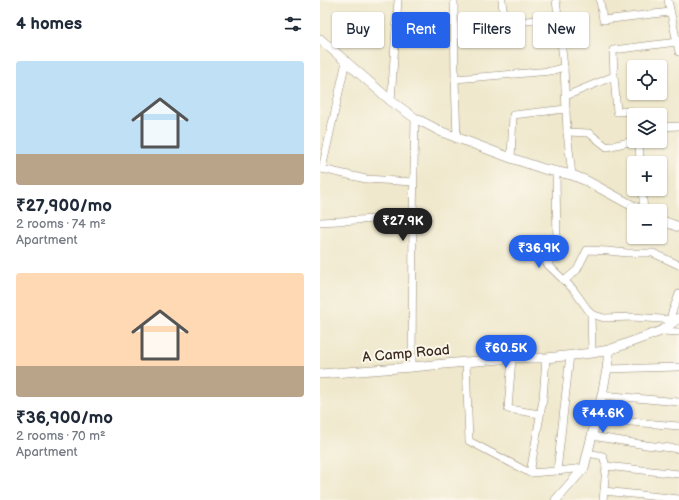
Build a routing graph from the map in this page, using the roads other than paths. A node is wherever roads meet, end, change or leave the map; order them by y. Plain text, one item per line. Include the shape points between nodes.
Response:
1 (398, 0) edge
2 (454, 0) edge
3 (502, 0) edge
4 (556, 0) edge
5 (600, 0) edge
6 (668, 0) edge
7 (557, 12) edge
8 (670, 12) junction
9 (533, 20) edge
10 (320, 39) edge
11 (677, 42) junction
12 (562, 48) edge
13 (679, 52) edge
14 (346, 61) junction
15 (564, 66) junction
16 (614, 76) junction
17 (455, 79) junction
18 (566, 96) junction
19 (391, 101) junction
20 (566, 109) junction
21 (627, 111) edge
22 (415, 118) junction
23 (667, 126) edge
24 (679, 126) edge
25 (568, 132) junction
26 (457, 139) junction
27 (627, 143) edge
28 (511, 158) junction
29 (321, 169) edge
30 (556, 171) junction
31 (572, 175) junction
32 (413, 182) junction
33 (630, 204) edge
34 (413, 217) junction
35 (320, 222) edge
36 (667, 223) edge
37 (679, 227) edge
38 (679, 265) edge
39 (564, 281) junction
40 (679, 294) edge
41 (591, 314) junction
42 (677, 319) edge
43 (661, 330) junction
44 (679, 332) edge
45 (609, 350) junction
46 (592, 353) junction
47 (570, 355) junction
48 (512, 358) junction
49 (546, 358) junction
50 (466, 362) junction
51 (412, 367) junction
52 (679, 367) edge
53 (607, 369) junction
54 (320, 374) edge
55 (602, 395) junction
56 (679, 402) edge
57 (540, 414) junction
58 (596, 419) junction
59 (679, 426) edge
60 (592, 436) junction
61 (679, 449) edge
62 (588, 453) junction
63 (606, 466) junction
64 (584, 468) junction
65 (557, 472) junction
66 (530, 473) junction
67 (679, 474) edge
68 (604, 491) junction
69 (556, 500) edge
70 (604, 500) edge
71 (679, 500) edge

1 - 19 street
2 - 17 street
3 - 9 street via 504,24
4 - 7 street
5 - 8 street via 603,20
6 - 8 street
8 - 11 street
10 - 14 street
11 - 13 street
11 - 16 street via 613,50
12 - 15 street
14 - 19 street
14 - 29 street
15 - 17 street via 551,71
15 - 18 street
16 - 18 street
16 - 21 street via 617,112
17 - 26 street
18 - 20 street
19 - 22 street
20 - 25 street
20 - 28 street via 512,115
22 - 26 street
22 - 32 street
23 - 24 street
25 - 27 street via 589,133 608,147
25 - 31 street
26 - 28 street
28 - 30 street
29 - 32 street via 366,179
30 - 31 street
30 - 39 street via 557,251 547,264
31 - 33 street
32 - 34 street
34 - 35 street
34 - 51 street
36 - 37 street
38 - 39 street via 653,253 627,254 587,250 577,270
39 - 41 street
40 - 42 street via 671,315
41 - 42 street via 604,318
41 - 46 street
42 - 43 street, A Camp Road
43 - 44 street
43 - 45 street, A Camp Road
45 - 46 street, A Camp Road
45 - 53 street
46 - 47 street, A Camp Road
47 - 49 street, A Camp Road
47 - 65 street
48 - 49 street, A Camp Road
48 - 50 street, A Camp Road
48 - 57 street via 508,409
49 - 57 street
50 - 51 street, A Camp Road
50 - 66 street via 469,441
51 - 54 street, A Camp Road
52 - 53 street
53 - 55 street
55 - 56 street
55 - 58 street
57 - 66 street
58 - 59 street
58 - 60 street
60 - 61 street
60 - 62 street
62 - 63 street via 603,456
62 - 64 street
63 - 67 street
63 - 68 street
64 - 65 street
64 - 69 street
65 - 66 street
68 - 70 street
68 - 71 street

